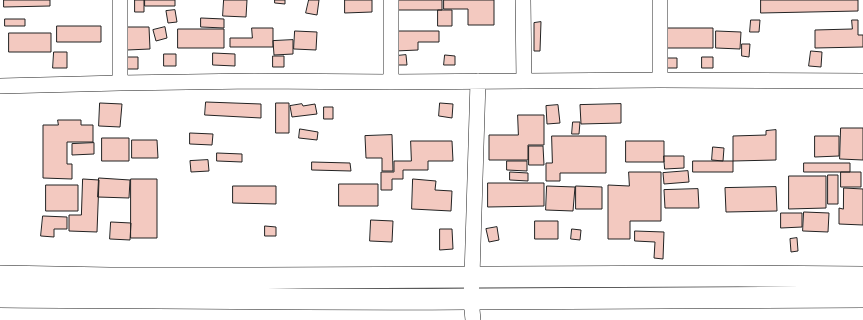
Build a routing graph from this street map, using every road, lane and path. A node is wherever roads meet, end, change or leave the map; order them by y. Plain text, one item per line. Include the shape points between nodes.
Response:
1 (120, 0) edge
2 (390, 0) edge
3 (523, 0) edge
4 (660, 0) edge
5 (660, 80) junction
6 (478, 81) junction
7 (524, 81) junction
8 (863, 81) edge
9 (391, 82) junction
10 (120, 83) junction
11 (0, 86) edge
12 (0, 276) edge
13 (863, 277) edge
14 (472, 278) junction
15 (863, 297) edge
16 (0, 298) edge
17 (472, 299) junction
18 (473, 320) edge

1 - 10 street
2 - 9 street
3 - 7 street
4 - 5 street
5 - 7 street
5 - 8 street
6 - 7 street
6 - 9 street
6 - 14 street
9 - 10 street
10 - 11 street
12 - 14 street
13 - 14 street
14 - 17 street
15 - 17 street
16 - 17 street
17 - 18 street

